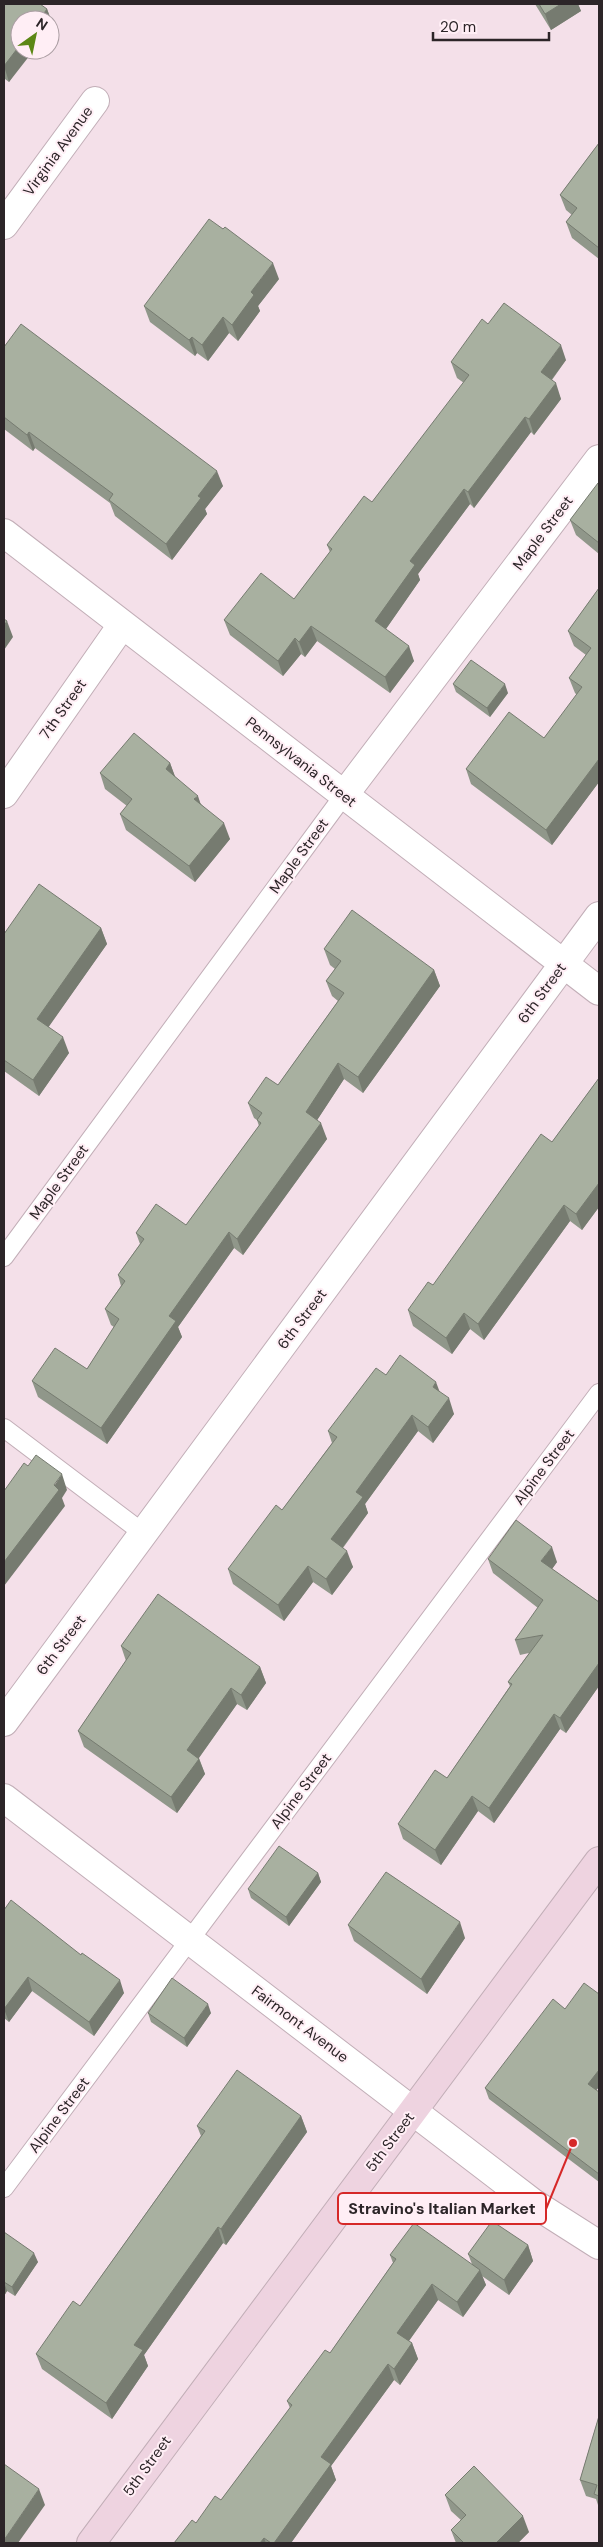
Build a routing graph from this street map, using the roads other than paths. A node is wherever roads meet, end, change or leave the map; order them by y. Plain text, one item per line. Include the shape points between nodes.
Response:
1 (96, 101) dead end
2 (4, 225) edge
3 (599, 459) edge
4 (4, 533) edge
5 (122, 625) junction
6 (4, 794) edge
7 (344, 795) junction
8 (599, 916) edge
9 (563, 963) junction
10 (599, 991) edge
11 (4, 1258) edge
12 (599, 1394) edge
13 (4, 1428) edge
14 (143, 1533) junction
15 (4, 1722) edge
16 (4, 1798) edge
17 (599, 1861) edge
18 (190, 1940) junction
19 (414, 2111) junction
20 (4, 2188) edge
21 (599, 2245) edge
22 (90, 2543) edge

1 - 2 street, Virginia Avenue
3 - 7 street, Maple Street
4 - 5 street, Pennsylvania Street
5 - 6 street, 7th Street
5 - 7 street, Pennsylvania Street
7 - 9 street, Pennsylvania Street
7 - 11 lane, Maple Street
8 - 9 street, 6th Street
9 - 10 street, Pennsylvania Street
9 - 14 street, 6th Street
12 - 18 lane, Alpine Street
13 - 14 lane
14 - 15 street, 6th Street
16 - 18 street, Fairmont Avenue
17 - 19 street, 5th Street
18 - 19 street, Fairmont Avenue
18 - 20 lane, Alpine Street
19 - 21 street, Fairmont Avenue via 533,2203
19 - 22 street, 5th Street

